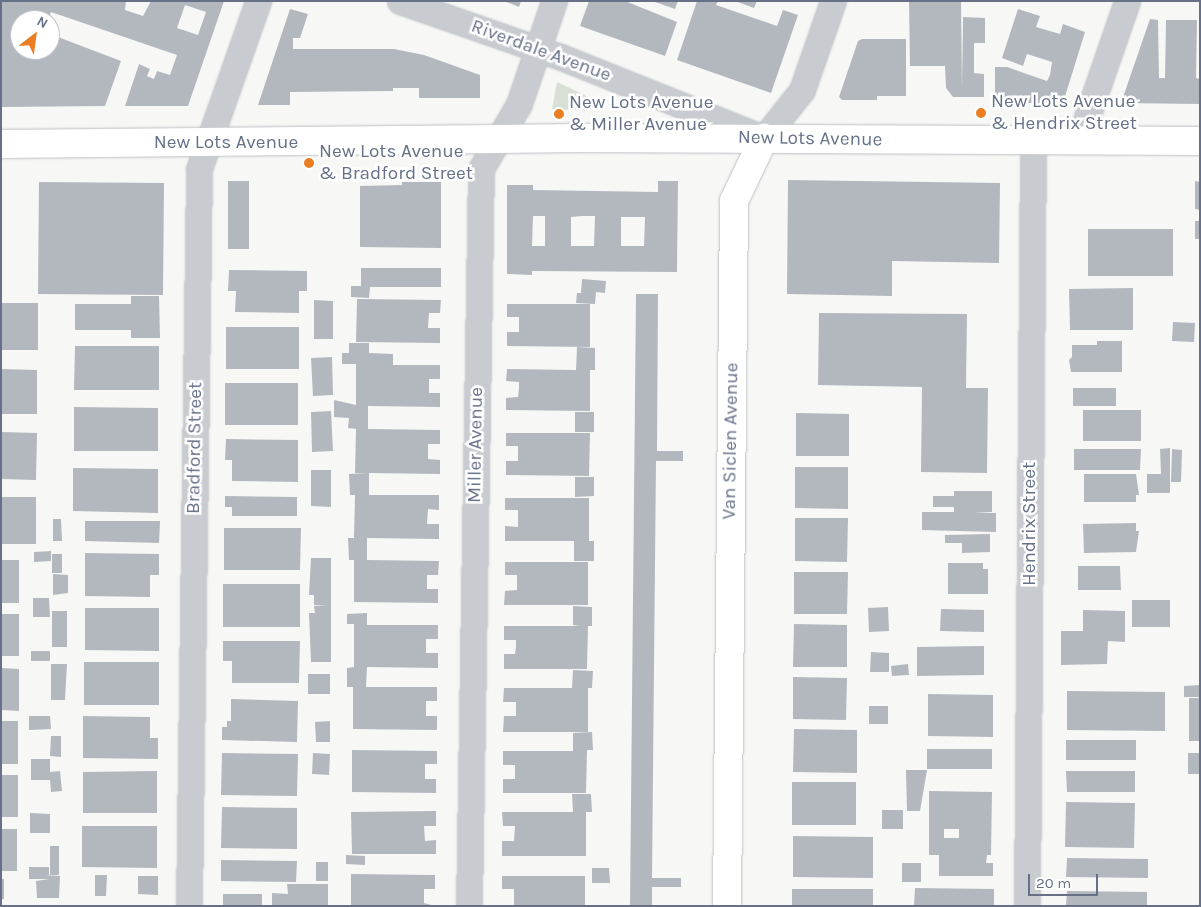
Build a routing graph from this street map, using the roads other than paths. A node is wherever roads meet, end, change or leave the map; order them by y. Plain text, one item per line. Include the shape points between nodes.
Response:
1 (258, 1) edge
2 (400, 1) edge
3 (554, 1) edge
4 (833, 1) edge
5 (1127, 1) edge
6 (538, 49) junction
7 (764, 138) junction
8 (1079, 140) junction
9 (497, 141) junction
10 (1033, 141) junction
11 (1200, 141) edge
12 (208, 143) junction
13 (1, 144) edge
14 (189, 906) edge
15 (469, 906) edge
16 (726, 906) edge
17 (1027, 906) edge

1 - 12 street, Bradford Street
2 - 6 street, Riverdale Avenue
3 - 6 street, Miller Avenue
4 - 7 street, Van Siclen Avenue via 802,90
5 - 8 street
6 - 7 street, Riverdale Avenue
6 - 9 street, Miller Avenue via 519,104
7 - 9 street, New Lots Avenue
7 - 10 street, New Lots Avenue
7 - 16 street, Van Siclen Avenue via 734,201
8 - 10 street, New Lots Avenue
8 - 11 street, New Lots Avenue
9 - 12 street, New Lots Avenue
9 - 15 street, Miller Avenue via 481,169
10 - 17 street, Hendrix Street
12 - 13 street, New Lots Avenue
12 - 14 street, Bradford Street via 199,169

